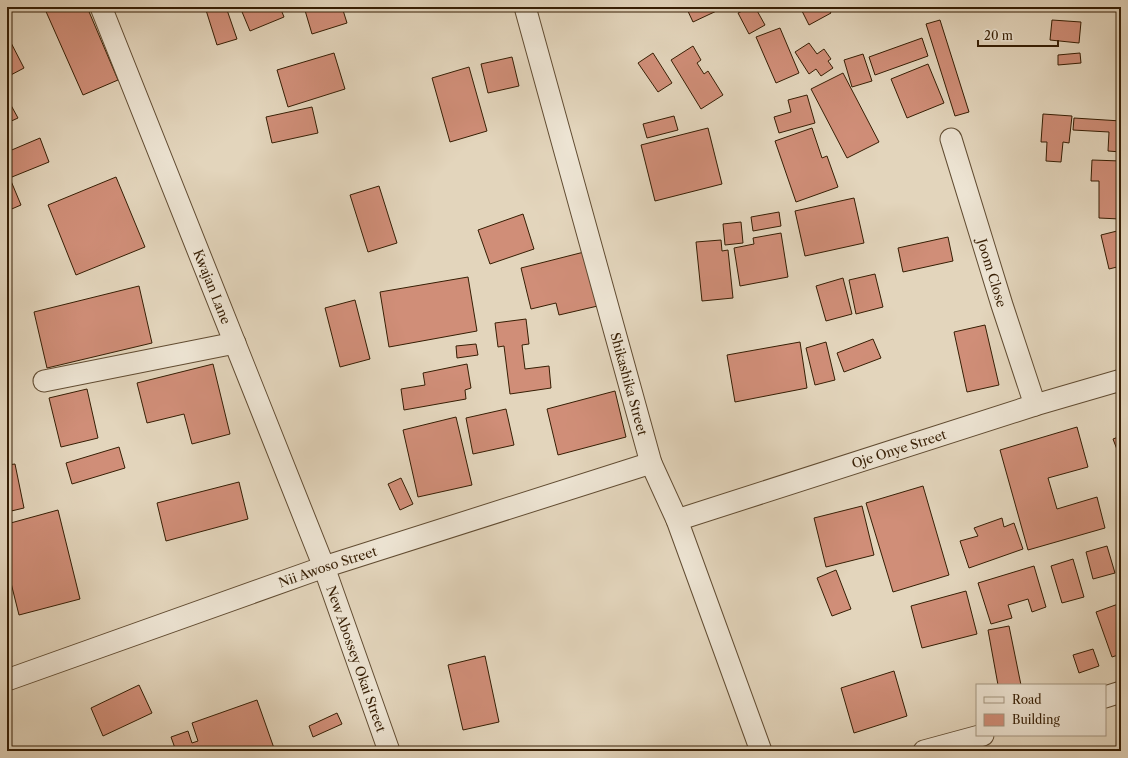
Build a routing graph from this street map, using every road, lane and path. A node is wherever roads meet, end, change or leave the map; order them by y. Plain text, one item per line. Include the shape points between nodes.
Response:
1 (101, 7) edge
2 (524, 7) edge
3 (951, 139) dead end
4 (235, 343) junction
5 (1121, 380) edge
6 (44, 381) dead end
7 (1035, 405) junction
8 (651, 463) junction
9 (677, 520) junction
10 (324, 567) junction
11 (7, 680) edge
12 (1121, 692) edge
13 (1106, 697) edge
14 (979, 736) edge
15 (389, 751) edge
16 (761, 751) edge
17 (924, 751) edge

1 - 4 street, Kwajan Lane
2 - 8 street, Shikashika Street
3 - 7 street, Joom Close
4 - 6 street
4 - 10 street, Kwajan Lane
5 - 7 street, Oje Onye Street
7 - 9 street, Oje Onye Street
8 - 9 street, Shikashika Street
8 - 10 street, Nii Awoso Street
9 - 16 street, Shikashika Street
10 - 11 street, Nii Awoso Street
10 - 15 street, New Abossey Okai Street
12 - 13 street
14 - 17 street

